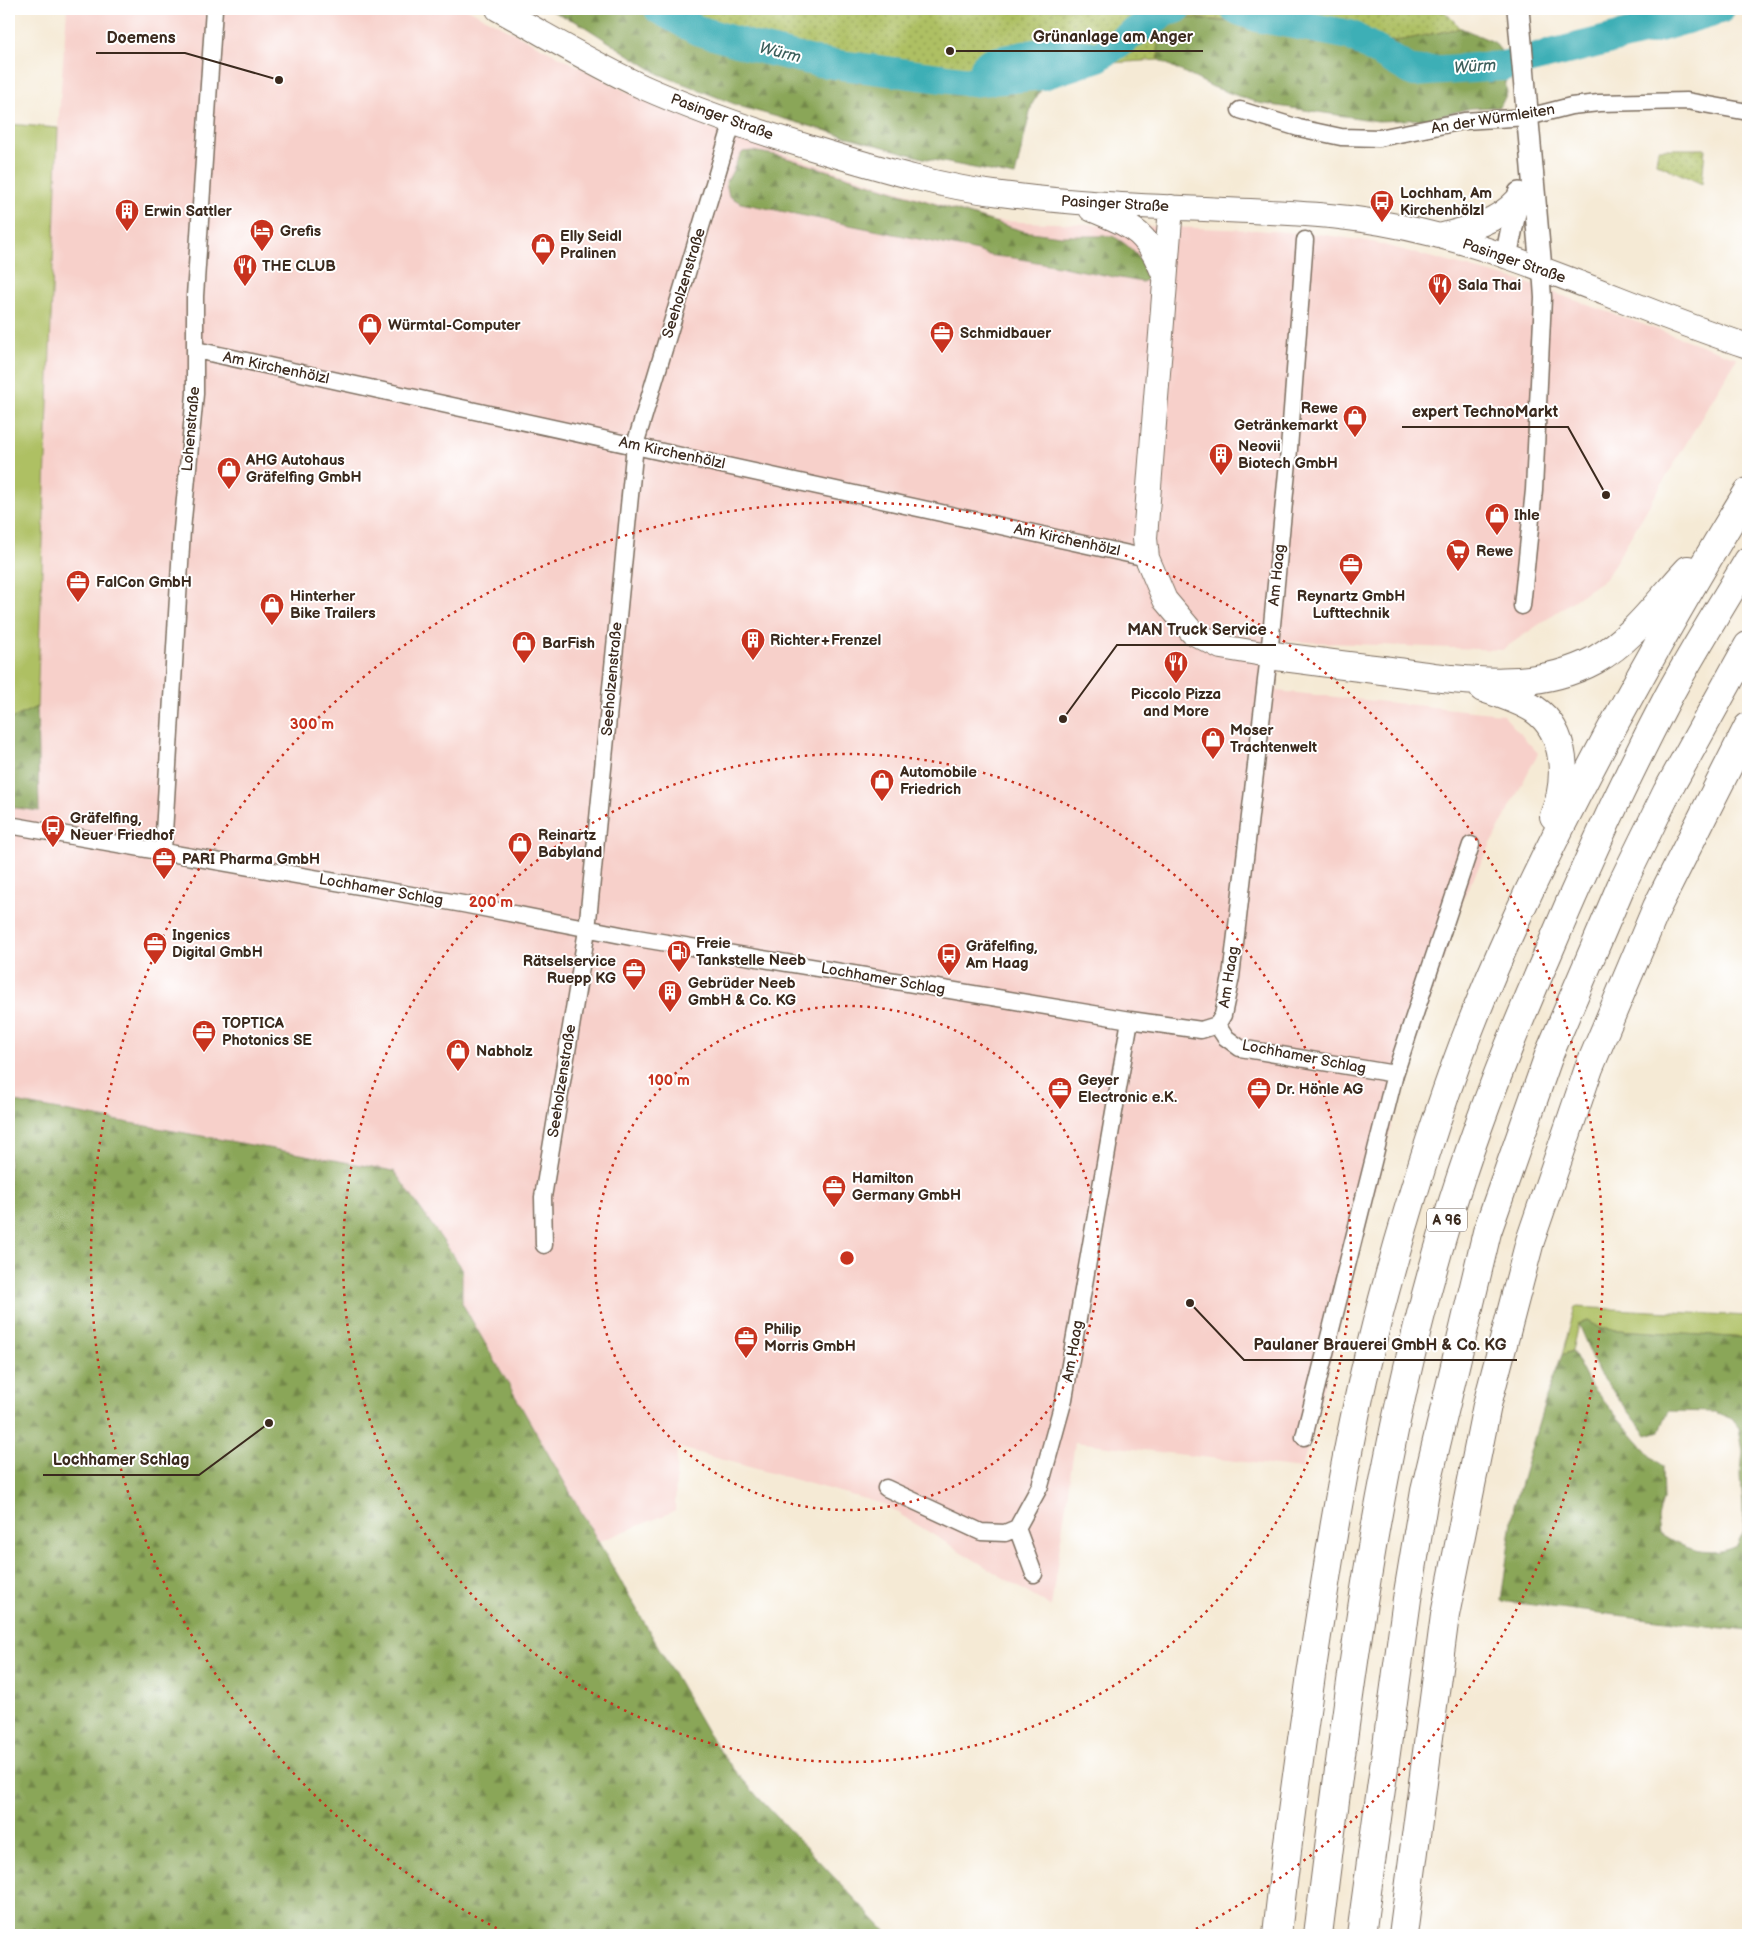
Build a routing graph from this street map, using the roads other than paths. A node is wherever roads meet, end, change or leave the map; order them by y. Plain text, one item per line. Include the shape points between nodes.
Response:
1 (214, 9) edge
2 (498, 9) edge
3 (1518, 9) edge
4 (1240, 110) dead end
5 (1748, 112) edge
6 (1528, 117) junction
7 (732, 124) junction
8 (1529, 146) junction
9 (1517, 200) junction
10 (1078, 203) junction
11 (1171, 207) junction
12 (1439, 236) junction
13 (1305, 240) dead end
14 (1506, 257) junction
15 (1541, 269) junction
16 (1165, 276) junction
17 (1748, 346) edge
18 (196, 350) junction
19 (635, 445) junction
20 (1748, 492) edge
21 (1725, 529) junction
22 (1147, 558) junction
23 (1748, 561) edge
24 (1522, 606) dead end
25 (1748, 646) edge
26 (1269, 655) junction
27 (1461, 681) junction
28 (1748, 727) edge
29 (9, 825) edge
30 (1471, 845) dead end
31 (163, 850) junction
32 (1533, 880) junction
33 (587, 930) junction
34 (1130, 1020) junction
35 (1216, 1025) junction
36 (1395, 1074) junction
37 (544, 1245) dead end
38 (1304, 1436) dead end
39 (886, 1488) dead end
40 (1017, 1528) junction
41 (1034, 1574) dead end
42 (1277, 1935) edge
43 (1318, 1935) edge
44 (1361, 1935) edge
45 (1403, 1935) edge

1 - 18 street, Lohenstraße via 195,296
2 - 7 main road, Pasinger Straße via 640,86
3 - 6 street
4 - 6 street, An der Würmleiten via 1299,128 1350,137 1379,138 1464,121
5 - 6 street, An der Würmleiten via 1687,101 1608,102 1571,106
6 - 8 street
7 - 10 main road, Pasinger Straße via 960,188
7 - 19 street, Seeholzenstraße
8 - 9 street
8 - 15 street
9 - 12 main road via 1496,218
9 - 14 street
10 - 11 main road, Pasinger Straße
10 - 16 main road via 1139,233 1155,253
11 - 12 main road, Pasinger Straße via 1345,218
11 - 16 main road
12 - 14 main road, Pasinger Straße
13 - 26 street, Am Haag
14 - 15 main road, Pasinger Straße
15 - 17 main road, Pasinger Straße via 1617,300
15 - 24 street via 1543,298 1534,490
16 - 22 main road via 1145,538
18 - 19 street, Am Kirchenhölzl
18 - 31 street, Lohenstraße
19 - 22 street, Am Kirchenhölzl
19 - 33 street, Seeholzenstraße
20 - 21 highway
21 - 27 highway via 1642,622 1596,659 1547,678
21 - 32 highway via 1649,660
22 - 26 main road via 1165,600 1192,632 1221,647
23 - 43 highway, A 96 via 1668,698 1588,858 1509,1042 1475,1132 1445,1226 1405,1382 1384,1486 1365,1593
25 - 44 highway, A 96 via 1667,792 1621,886 1550,1052 1487,1232 1425,1491
26 - 27 highway
26 - 35 street, Am Haag via 1231,977 1223,1015
27 - 32 highway via 1514,698 1536,711 1558,741 1563,757 1563,781 1558,807
28 - 45 highway via 1657,907 1589,1068 1530,1241 1486,1405 1445,1616
29 - 31 street, Lochhamer Schlag
30 - 36 street
31 - 33 street, Lochhamer Schlag via 463,904
32 - 42 highway via 1471,1026 1438,1117 1364,1376 1342,1478 1325,1581
33 - 34 street, Lochhamer Schlag
33 - 37 street, Seeholzenstraße via 543,1197
34 - 35 street, Lochhamer Schlag via 1201,1030
34 - 40 street, Am Haag via 1064,1398 1040,1486
35 - 36 street, Lochhamer Schlag via 1240,1048
36 - 38 street
39 - 40 street via 981,1532 1005,1533
40 - 41 street

